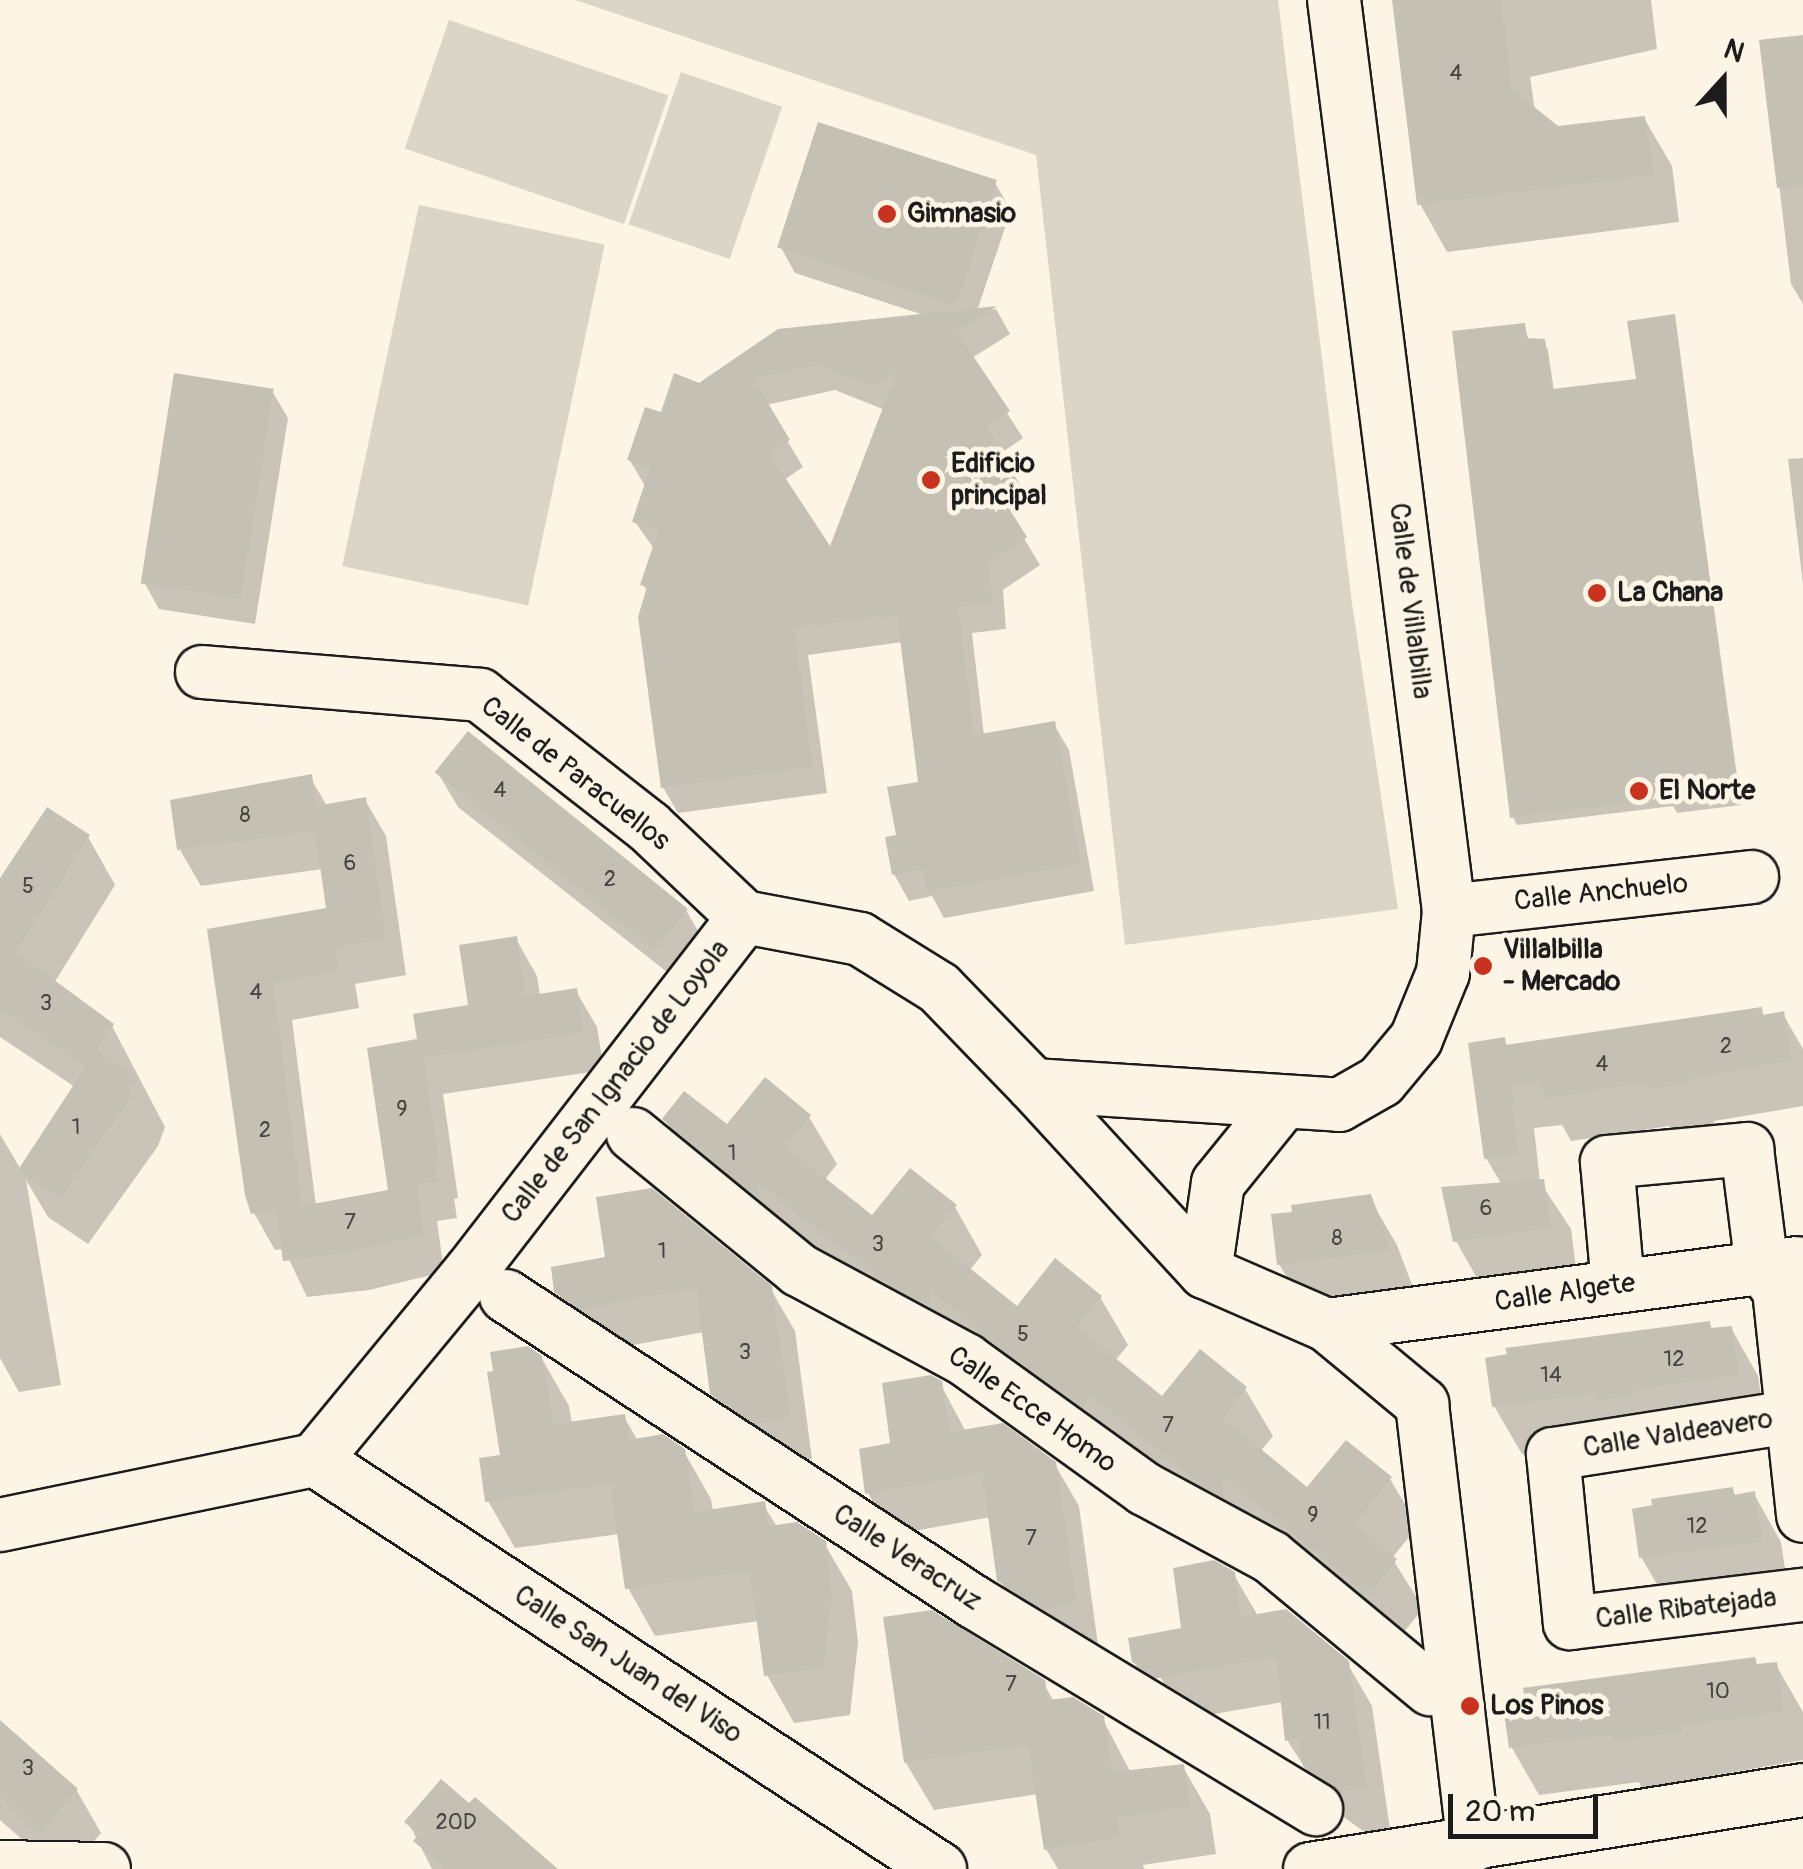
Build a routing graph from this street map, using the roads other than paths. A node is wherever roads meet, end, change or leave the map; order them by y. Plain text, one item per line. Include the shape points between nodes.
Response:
1 (1334, 0) edge
2 (202, 672) dead end
3 (1752, 878) dead end
4 (1449, 911) junction
5 (744, 917) junction
6 (1034, 1085) junction
7 (1282, 1104) junction
8 (632, 1134) dead end
9 (1782, 1265) edge
10 (1205, 1272) junction
11 (1618, 1285) junction
12 (506, 1296) dead end
13 (1328, 1324) junction
14 (1797, 1416) edge
15 (315, 1460) junction
16 (1803, 1516) edge
17 (0, 1525) edge
18 (1803, 1595) edge
19 (1570, 1624) joint
20 (1430, 1690) dead end
21 (1803, 1790) edge
22 (1316, 1809) dead end
23 (1474, 1845) junction
24 (0, 1867) edge
25 (104, 1869) edge
26 (940, 1869) edge
27 (1310, 1869) edge

1 - 4 street, Calle de Villalbilla
2 - 5 street, Calle de Paracuellos via 480,695 649,827
3 - 4 street, Calle Anchuelo
4 - 7 street, Calle de Villalbilla via 1443,974 1416,1039 1381,1081 1339,1104
5 - 6 street, Calle de San Ignacio de Loyola via 860,938 939,988
5 - 15 street, Calle de San Ignacio de Loyola via 470,1272
6 - 7 street
6 - 10 street
7 - 10 street via 1218,1183
8 - 20 street, Calle Ecce Homo via 798,1270 966,1360 1145,1489 1272,1557
9 - 11 street, Calle Algete
9 - 11 street via 1747,1150 1606,1162
9 - 14 street via 1779,1290
10 - 13 street
11 - 13 street, Calle Algete
12 - 22 street, Calle Veracruz via 974,1602
13 - 23 street via 1422,1404
14 - 16 street
14 - 19 street, Calle Valdeavero via 1553,1454
15 - 17 street
15 - 26 street, Calle San Juan del Viso
18 - 19 street, Calle Ribatejada
21 - 23 street
23 - 27 street
24 - 25 street

